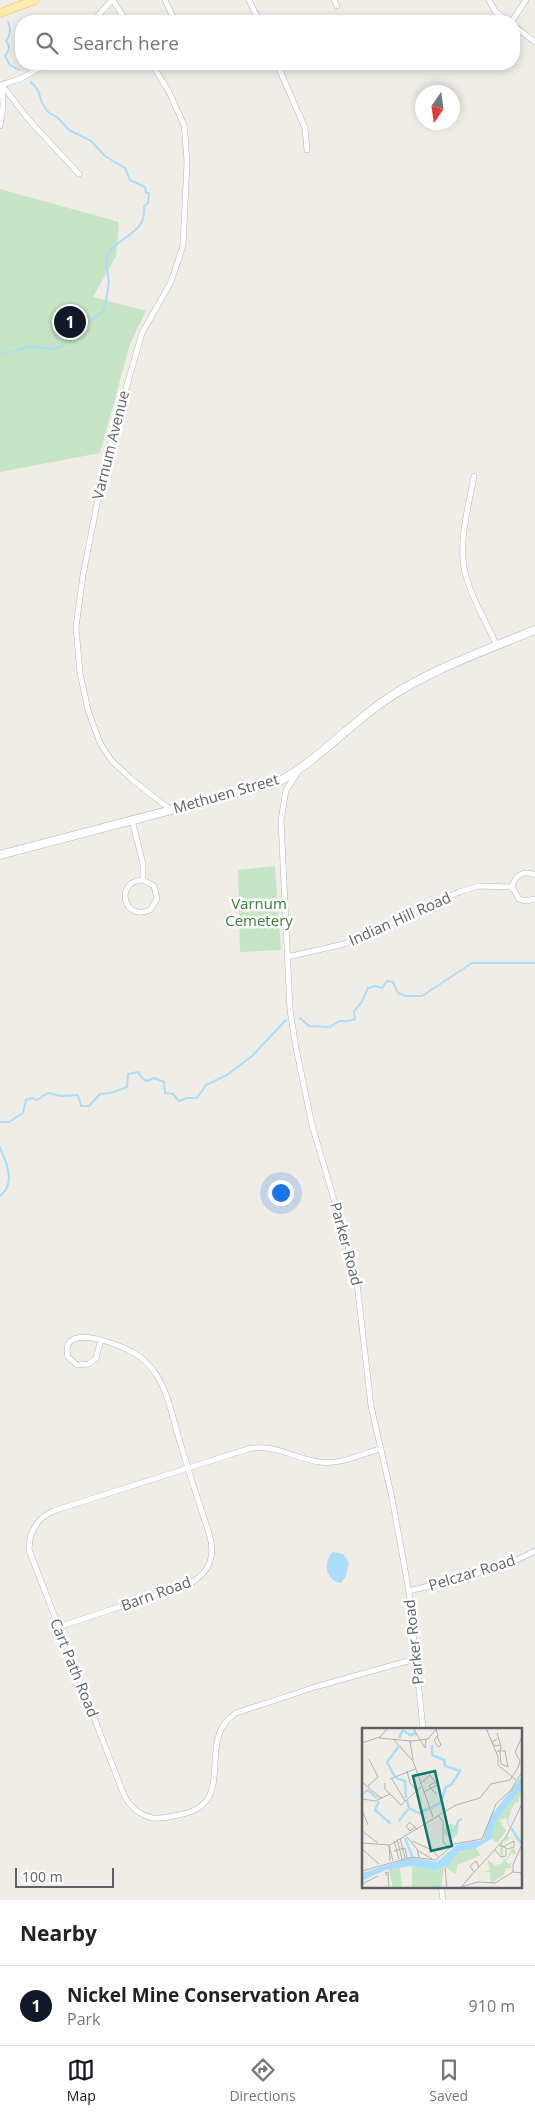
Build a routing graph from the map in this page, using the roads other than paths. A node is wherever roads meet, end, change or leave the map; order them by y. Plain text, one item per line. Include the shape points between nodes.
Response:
1 (34, 0) edge
2 (113, 0) edge
3 (165, 0) edge
4 (249, 0) edge
5 (334, 0) edge
6 (489, 0) edge
7 (526, 0) edge
8 (337, 6) dead end
9 (0, 13) edge
10 (99, 15) edge
11 (122, 15) edge
12 (172, 15) edge
13 (255, 15) edge
14 (500, 15) edge
15 (516, 15) edge
16 (520, 31) edge
17 (535, 42) edge
18 (36, 70) edge
19 (156, 70) edge
20 (280, 70) edge
21 (1, 85) edge
22 (0, 126) edge
23 (307, 150) dead end
24 (79, 174) dead end
25 (474, 476) dead end
26 (535, 630) edge
27 (497, 646) junction
28 (304, 766) junction
29 (171, 810) junction
30 (132, 820) junction
31 (0, 854) edge
32 (535, 875) edge
33 (143, 880) junction
34 (512, 887) junction
35 (535, 899) edge
36 (287, 957) junction
37 (101, 1340) junction
38 (380, 1449) junction
39 (188, 1468) junction
40 (535, 1551) edge
41 (409, 1591) junction
42 (58, 1627) junction
43 (415, 1659) junction
44 (423, 1728) edge

1 - 9 main road
2 - 10 street
2 - 11 street
3 - 12 street
4 - 13 street
5 - 8 street
6 - 14 street
7 - 15 street
16 - 17 street
18 - 21 street
19 - 29 street, Varnum Avenue via 184,125 187,162 182,246 171,282 142,333 111,439 98,493 76,627 80,672 88,710 100,743 111,760 130,778
20 - 23 street via 305,128
21 - 22 street via 3,106
21 - 24 street
25 - 27 street via 463,540 464,568
26 - 27 street, Methuen Street
27 - 28 street, Methuen Street via 407,686 382,702
28 - 29 street, Methuen Street via 268,785
28 - 36 street, Parker Road via 291,782 282,808
29 - 30 street, Methuen Street
30 - 31 street, Methuen Street
30 - 33 street via 143,864
32 - 34 street via 519,875
33 - 33 street via 129,884 125,894 127,905 140,912 152,908 157,899 154,886
34 - 35 street via 518,899 527,902
34 - 36 street, Indian Hill Road via 480,886 459,892 344,944
36 - 38 street, Parker Road via 290,1010 304,1087 356,1274 368,1390
37 - 37 street via 82,1336 73,1340 67,1350 70,1360 80,1366 89,1364 96,1358
37 - 39 street, Barn Road via 136,1354 156,1374 167,1398
38 - 39 street, Cart Path Road via 339,1461 320,1462 263,1446
38 - 41 street, Parker Road
39 - 42 street, Barn Road via 212,1547 211,1560 203,1575 180,1588
39 - 42 street, Cart Path Road via 60,1509 38,1522 31,1532 29,1550
40 - 41 street, Pelczar Road via 496,1567
41 - 43 street, Parker Road
42 - 43 street, Cart Path Road via 126,1800 140,1813 157,1818 193,1811 207,1798 214,1782 217,1737 225,1721 236,1713
43 - 44 street, Parker Road

